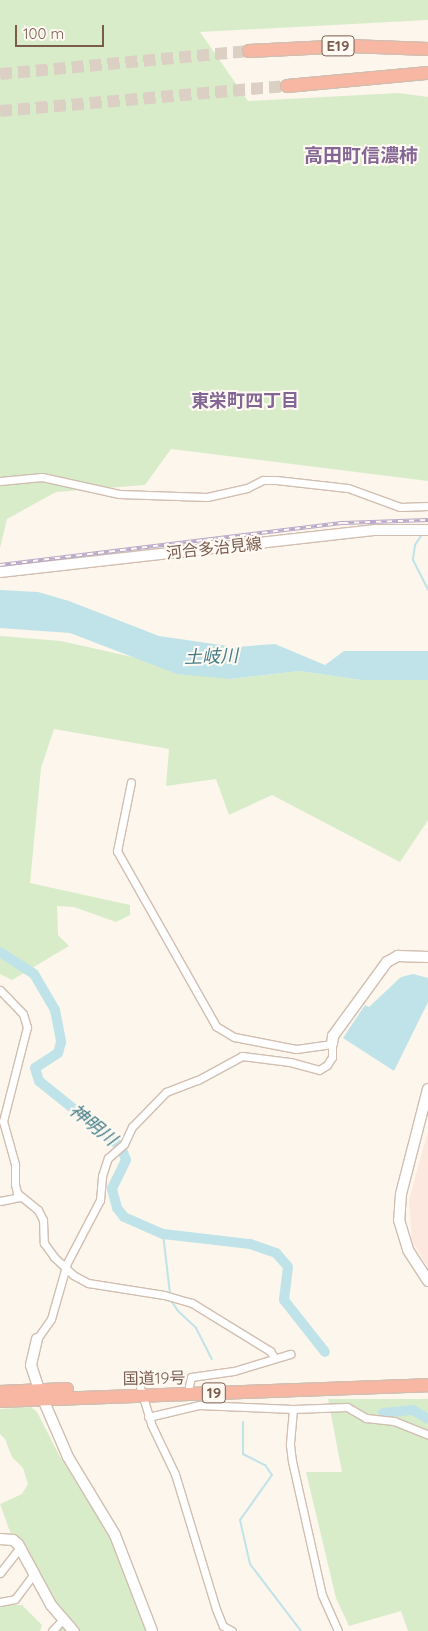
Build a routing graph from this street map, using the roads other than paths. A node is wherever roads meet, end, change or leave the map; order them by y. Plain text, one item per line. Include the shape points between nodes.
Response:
1 (428, 49) edge
2 (249, 51) tunnel mouth
3 (428, 74) edge
4 (287, 86) tunnel mouth
5 (0, 481) edge
6 (428, 506) edge
7 (428, 530) edge
8 (0, 572) edge
9 (131, 782) dead end
10 (428, 957) edge
11 (0, 990) edge
12 (332, 1044) junction
13 (428, 1089) edge
14 (20, 1196) junction
15 (0, 1201) edge
16 (66, 1269) junction
17 (428, 1281) edge
18 (37, 1339) joint
19 (290, 1354) dead end
20 (274, 1357) junction
21 (428, 1378) edge
22 (428, 1385) edge
23 (189, 1386) junction
24 (141, 1390) junction
25 (0, 1392) edge
26 (41, 1394) junction
27 (0, 1401) edge
28 (293, 1410) junction
29 (148, 1417) junction
30 (428, 1435) edge
31 (0, 1539) edge
32 (20, 1547) junction
33 (0, 1573) edge
34 (34, 1574) junction
35 (0, 1602) edge
36 (63, 1619) junction
37 (52, 1631) edge
38 (74, 1631) edge
39 (152, 1631) edge
40 (232, 1631) edge
41 (338, 1631) edge

1 - 2 highway, E19 via 334,46
3 - 4 highway, E19
5 - 6 street via 42,477 119,494 207,497 247,488 263,480 276,480 348,488 400,507
7 - 8 street, 河合多治見線 via 376,530
9 - 12 street via 117,851 216,1026 234,1038 296,1049
10 - 12 street via 398,956 387,962 333,1036
11 - 14 street via 26,1021 4,1121
12 - 16 street via 332,1057 318,1070 290,1062 242,1056 198,1080 166,1092 132,1127 124,1144 108,1158 102,1176 100,1200
13 - 17 street via 403,1187 399,1220 408,1250
14 - 15 street
14 - 16 street via 38,1210 43,1220 44,1243
16 - 18 street via 51,1318
16 - 20 street via 88,1283 164,1295 192,1303 263,1346
18 - 26 street via 31,1365
19 - 20 street
20 - 23 street via 249,1368 190,1377
21 - 23 highway, 国道19号 / 19
22 - 24 highway, 国道19号 / 19
23 - 24 highway, 国道19号 / 19
24 - 26 highway, 国道19号 / 19
24 - 29 street
25 - 26 highway, 国道19号 / 19
26 - 27 highway, 国道19号 / 19
26 - 39 street via 68,1457 115,1534
28 - 29 street via 199,1405
28 - 30 street via 346,1407 366,1418 394,1421
28 - 41 street via 292,1461 322,1595
29 - 40 street via 175,1474 216,1609 223,1626
31 - 32 street via 13,1540
32 - 33 street
32 - 34 street
34 - 35 street via 15,1599
34 - 36 street
36 - 37 street
36 - 38 street

